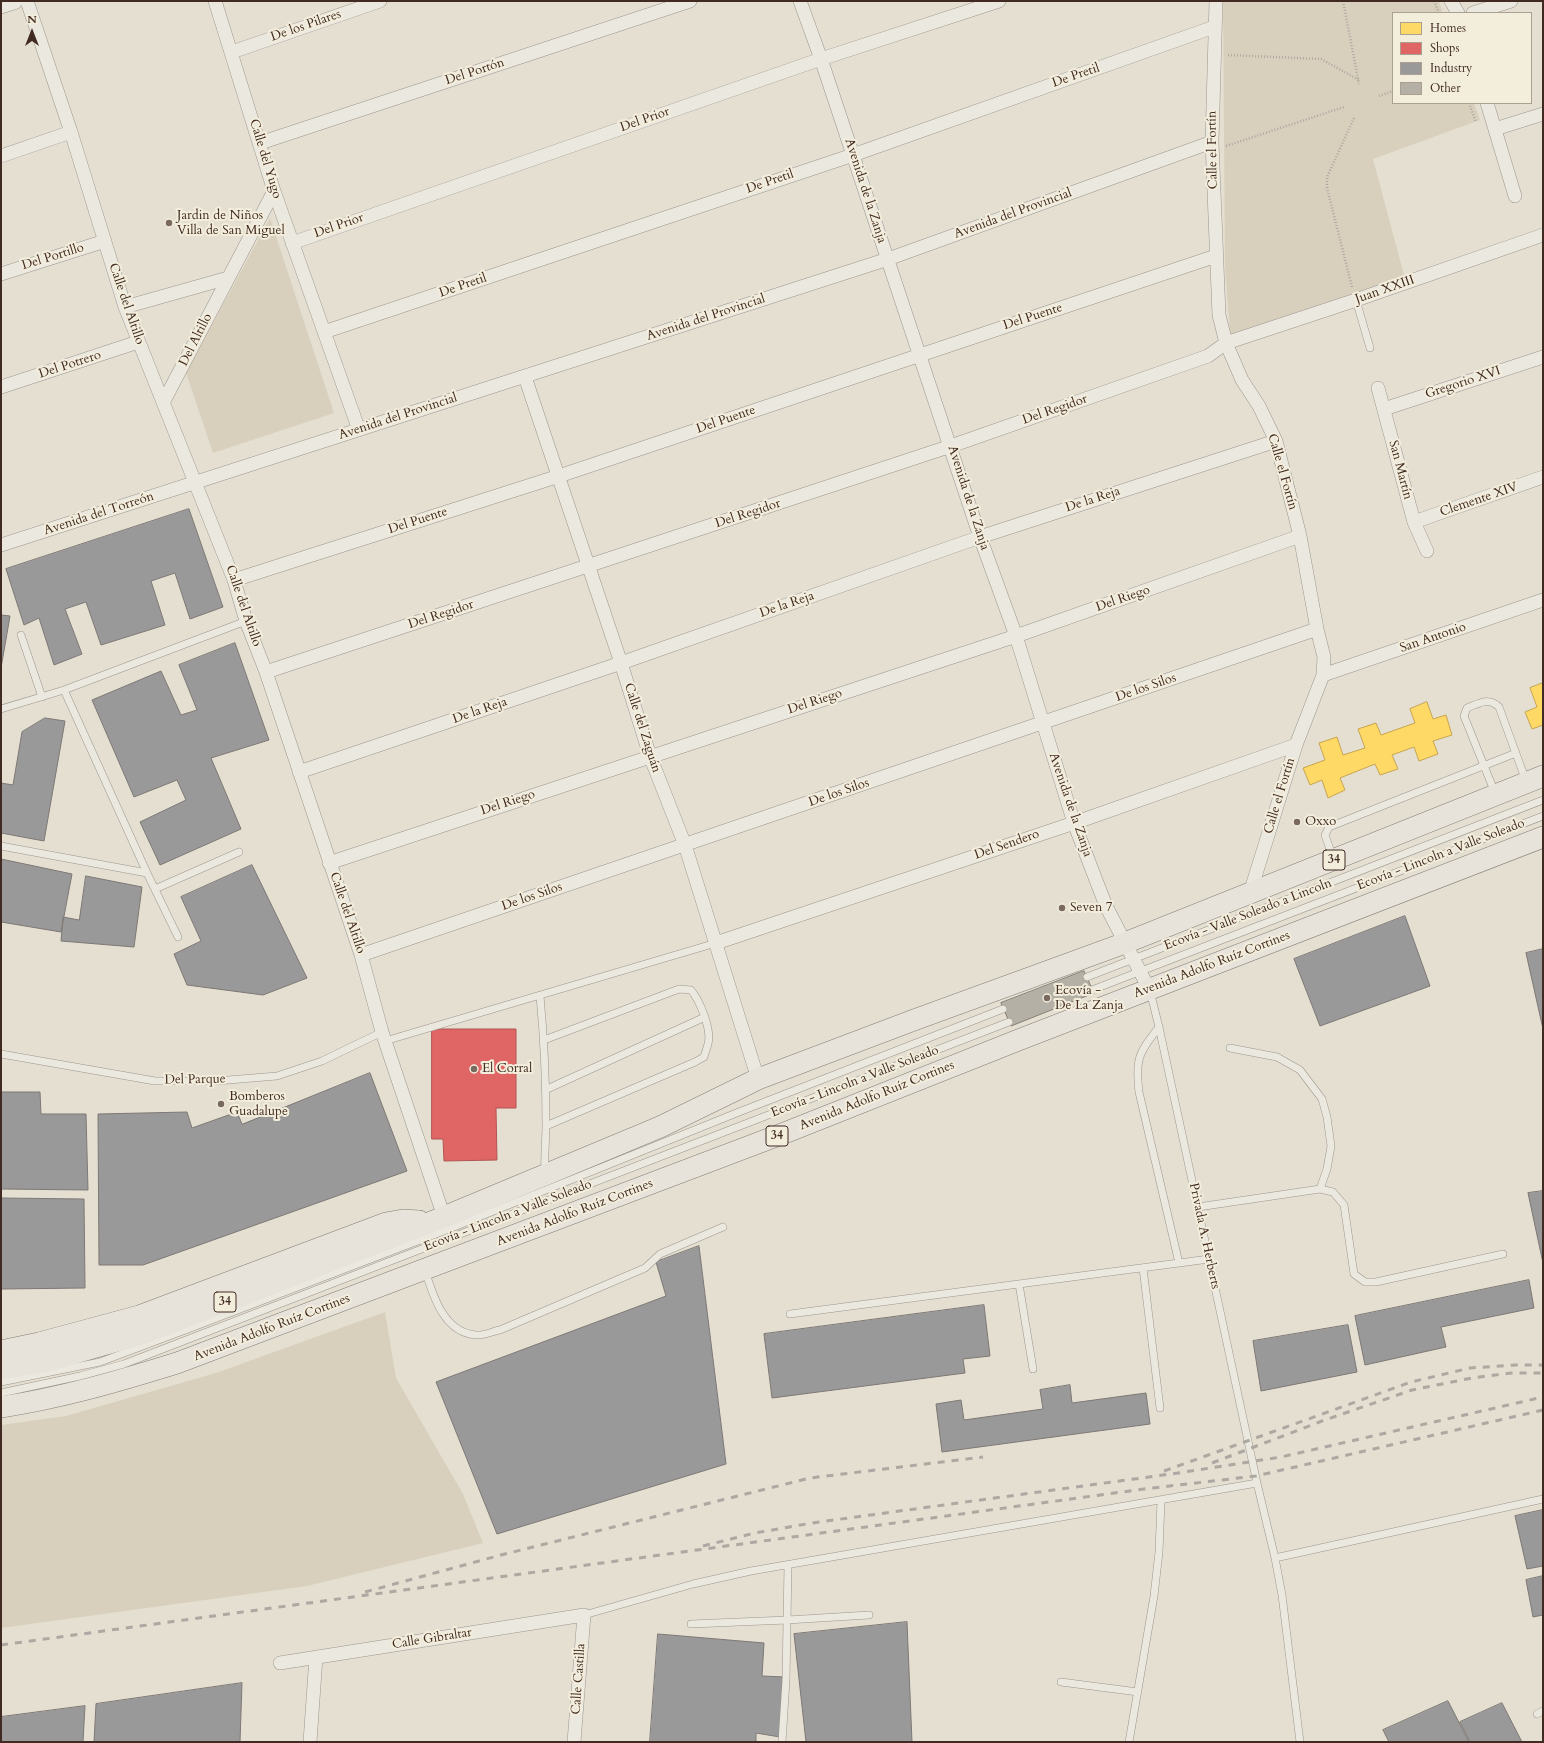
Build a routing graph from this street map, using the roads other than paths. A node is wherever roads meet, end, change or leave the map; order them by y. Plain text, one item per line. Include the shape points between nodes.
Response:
1 (14, 1) edge
2 (27, 1) edge
3 (215, 1) edge
4 (380, 1) edge
5 (690, 1) edge
6 (800, 1) edge
7 (999, 1) edge
8 (1216, 1) edge
9 (1451, 1) edge
10 (1511, 1) edge
11 (1, 5) edge
12 (1457, 12) edge
13 (1476, 12) edge
14 (1214, 27) junction
15 (232, 52) junction
16 (821, 58) junction
17 (1487, 104) edge
18 (1543, 114) edge
19 (1495, 129) junction
20 (71, 132) junction
21 (260, 143) junction
22 (1212, 146) junction
23 (853, 155) junction
24 (1, 156) edge
25 (274, 191) junction
26 (1514, 196) dead end
27 (1543, 235) edge
28 (105, 241) junction
29 (292, 243) junction
30 (1216, 256) junction
31 (888, 259) junction
32 (1, 274) edge
33 (228, 278) junction
34 (1356, 300) junction
35 (125, 307) junction
36 (324, 332) junction
37 (138, 342) junction
38 (1226, 343) junction
39 (1370, 348) dead end
40 (920, 354) junction
41 (1543, 357) edge
42 (525, 377) junction
43 (1, 387) edge
44 (1378, 388) dead end
45 (164, 401) junction
46 (1384, 409) junction
47 (359, 430) junction
48 (1276, 441) junction
49 (951, 446) junction
50 (559, 476) junction
51 (1543, 477) edge
52 (196, 483) junction
53 (1414, 522) junction
54 (1300, 536) junction
55 (980, 537) junction
56 (1, 545) edge
57 (1426, 552) dead end
58 (588, 567) junction
59 (234, 580) junction
60 (1543, 600) edge
61 (246, 621) junction
62 (1317, 629) junction
63 (21, 635) dead end
64 (1016, 636) junction
65 (621, 663) junction
66 (266, 672) junction
67 (1323, 675) junction
68 (64, 690) junction
69 (42, 697) junction
70 (1, 709) edge
71 (1043, 723) junction
72 (1296, 745) junction
73 (1516, 753) junction
74 (650, 756) junction
75 (1484, 765) junction
76 (298, 772) junction
77 (1535, 779) edge
78 (1496, 795) junction
79 (1543, 800) edge
80 (1543, 816) edge
81 (1074, 823) junction
82 (1543, 837) edge
83 (685, 845) junction
84 (1, 846) edge
85 (239, 852) dead end
86 (1334, 860) junction
87 (329, 862) junction
88 (147, 873) junction
89 (155, 889) junction
90 (1250, 893) junction
91 (178, 937) dead end
92 (716, 943) junction
93 (1129, 951) junction
94 (361, 956) junction
95 (1087, 977) dead end
96 (1144, 980) junction
97 (1092, 990) dead end
98 (540, 996) junction
99 (1003, 1009) dead end
100 (705, 1017) junction
101 (1009, 1022) dead end
102 (1159, 1028) junction
103 (384, 1037) junction
104 (544, 1040) junction
105 (1230, 1048) dead end
106 (1, 1054) edge
107 (758, 1079) junction
108 (545, 1090) junction
109 (546, 1126) junction
110 (545, 1175) junction
111 (1320, 1189) junction
112 (1198, 1207) junction
113 (439, 1219) junction
114 (723, 1227) dead end
115 (1503, 1254) dead end
116 (1209, 1259) junction
117 (1178, 1263) junction
118 (1143, 1268) junction
119 (425, 1270) junction
120 (1018, 1284) junction
121 (790, 1314) dead end
122 (1, 1351) edge
123 (1, 1369) edge
124 (1033, 1369) dead end
125 (1, 1382) edge
126 (1, 1393) edge
127 (1, 1407) edge
128 (1160, 1408) dead end
129 (1257, 1483) junction
130 (1543, 1499) edge
131 (1161, 1501) junction
132 (1275, 1558) junction
133 (788, 1565) junction
134 (584, 1615) junction
135 (869, 1615) dead end
136 (787, 1620) junction
137 (691, 1624) dead end
138 (316, 1657) junction
139 (280, 1663) dead end
140 (1061, 1682) dead end
141 (1138, 1692) junction
142 (310, 1742) edge
143 (574, 1742) edge
144 (782, 1742) edge
145 (1129, 1742) edge
146 (1300, 1742) edge

1 - 11 street
2 - 20 street, Calle del Altillo
3 - 15 street, Calle del Yugo
4 - 15 street, De los Pilares
5 - 21 street, Del Portón
6 - 16 street, Avenida de la Zanja
7 - 16 street, Del Prior
8 - 14 street, Calle el Fortín
9 - 12 street
10 - 13 street
14 - 22 street, Calle el Fortín
14 - 23 street, De Pretil
15 - 21 street, Calle del Yugo
16 - 23 street, Avenida de la Zanja
16 - 29 street, Del Prior
17 - 19 street
18 - 19 street
19 - 26 street
20 - 24 street
20 - 28 street, Calle del Altillo
21 - 25 street, Calle del Yugo
22 - 30 street, Calle el Fortín
22 - 31 street, Avenida del Provincial
23 - 31 street, Avenida de la Zanja
23 - 36 street, De Pretil
25 - 29 street, Calle del Yugo
25 - 33 street, Del Altillo
27 - 34 street, Juan XXIII
28 - 32 street, Del Portillo
28 - 35 street, Calle del Altillo
29 - 36 street, Calle del Yugo
30 - 38 street, Calle el Fortín via 1219,315
30 - 40 street, Del Puente
31 - 40 street, Avenida de la Zanja
31 - 42 street, Avenida del Provincial
33 - 35 street
33 - 45 street, Del Altillo
34 - 38 street, Juan XXIII
34 - 39 lane
35 - 37 street, Calle del Altillo
36 - 47 street, Calle del Yugo
37 - 43 street, Del Potrero
37 - 45 street, Calle del Altillo
38 - 48 street, Calle el Fortín via 1242,380 1259,406
38 - 49 street, Del Regidor via 1208,356
40 - 49 street, Avenida de la Zanja
40 - 50 street, Del Puente
41 - 46 street, Gregorio XVI
42 - 47 street, Avenida del Provincial
42 - 50 street, Calle del Zaguán
44 - 46 street, San Martín
45 - 52 street, Calle del Altillo
46 - 53 street, San Martín
47 - 52 street, Avenida del Provincial
48 - 54 street, Calle el Fortín
48 - 55 street, De la Reja
49 - 55 street, Avenida de la Zanja
49 - 58 street, Del Regidor
50 - 58 street, Calle del Zaguán
50 - 59 street, Del Puente
51 - 53 street, Clemente XIV
52 - 56 street, Avenida del Torreón
52 - 59 street, Calle del Altillo
53 - 57 street, San Martín
54 - 62 street, Calle el Fortín
54 - 64 street, Del Riego
55 - 64 street, Avenida de la Zanja
55 - 65 street, De la Reja
58 - 65 street, Calle del Zaguán
58 - 66 street, Del Regidor
59 - 61 street, Calle del Altillo
60 - 67 street, San Antonio
61 - 66 street, Calle del Altillo
61 - 68 lane
62 - 67 street, Calle el Fortín via 1324,657
62 - 71 street, De los Silos
63 - 69 lane
64 - 71 street, Avenida de la Zanja
64 - 74 street, Del Riego
65 - 74 street, Calle del Zaguán
65 - 76 street, De la Reja
66 - 76 street, Calle del Altillo
67 - 72 street, Calle el Fortín
68 - 69 lane
68 - 88 lane
69 - 70 lane
71 - 81 street, Avenida de la Zanja
71 - 83 street, De los Silos
72 - 81 street, Del Sendero
72 - 90 street, Calle el Fortín
73 - 75 lane
73 - 75 lane via 1499,707 1486,700 1467,708 1464,716
73 - 77 lane
74 - 83 street, Calle del Zaguán
74 - 87 street, Del Riego
75 - 78 lane
75 - 86 lane via 1329,827 1325,835
76 - 87 street, Calle del Altillo
77 - 78 main road, 34
78 - 86 main road, 34
79 - 93 lane, Ecovía - Valle Soleado a Lincoln
80 - 96 lane, Ecovía - Lincoln a Valle Soleado
81 - 92 street, Del Sendero
81 - 93 street, Avenida de la Zanja via 1106,906
82 - 96 main road, Avenida Adolfo Ruíz Cortines / 34
83 - 92 street, Calle del Zaguán
83 - 94 street, De los Silos
84 - 88 lane
85 - 89 lane
86 - 90 main road, 34
87 - 94 street, Calle del Altillo
88 - 89 lane
89 - 91 lane
90 - 93 main road, 34
92 - 98 lane, Del Parque
92 - 107 street, Calle del Zaguán
93 - 95 lane, Ecovía - Valle Soleado a Lincoln
93 - 96 street, Avenida de la Zanja
93 - 107 main road, 34 via 914,1020
94 - 103 street, Calle del Altillo
96 - 97 lane, Ecovía - Lincoln a Valle Soleado
96 - 102 lane, Privada A. Herberts
96 - 119 main road, Avenida Adolfo Ruíz Cortines / 34 via 787,1132
98 - 103 lane, Del Parque
98 - 104 lane
99 - 125 lane via 739,1112 449,1230 152,1343 100,1362
100 - 104 lane via 698,999 691,990 679,989
100 - 108 lane
100 - 109 lane via 709,1043 704,1057
101 - 126 lane, Ecovía - Lincoln a Valle Soleado via 124,1364
102 - 112 lane, Privada A. Herberts
102 - 117 lane via 1143,1048 1138,1061 1137,1076
103 - 106 lane, Del Parque via 277,1076 216,1081 155,1081
103 - 113 street, Calle del Altillo
104 - 108 lane
105 - 111 lane via 1277,1057 1300,1070 1322,1100 1328,1118 1331,1146 1328,1169
107 - 110 main road, 34 via 660,1127
108 - 109 lane
109 - 110 lane
110 - 113 main road, 34
111 - 112 lane
111 - 115 lane via 1333,1192 1344,1205 1354,1274 1365,1282 1376,1282
112 - 116 lane, Privada A. Herberts
113 - 122 main road, 34 via 386,1223 139,1316
113 - 123 main road, 34 via 145,1333 44,1362
114 - 119 lane via 660,1254 645,1268 500,1330 478,1335 463,1333 450,1324 432,1292
116 - 117 lane
116 - 129 lane, Privada A. Herberts
117 - 118 lane
118 - 120 lane
118 - 128 lane
119 - 127 main road, Avenida Adolfo Ruíz Cortines / 34 via 177,1363 97,1388
120 - 121 lane
120 - 124 lane
129 - 131 lane
129 - 132 lane, Privada A. Herberts
130 - 132 lane
131 - 133 lane
131 - 141 lane via 1154,1596
132 - 146 lane, Privada A. Herberts
133 - 134 lane via 693,1584
133 - 136 lane
134 - 138 street, Calle Gibraltar
134 - 143 street, Calle Castilla
135 - 136 lane
136 - 137 lane
136 - 144 lane
138 - 139 street, Calle Gibraltar
138 - 142 street
140 - 141 lane
141 - 145 lane

